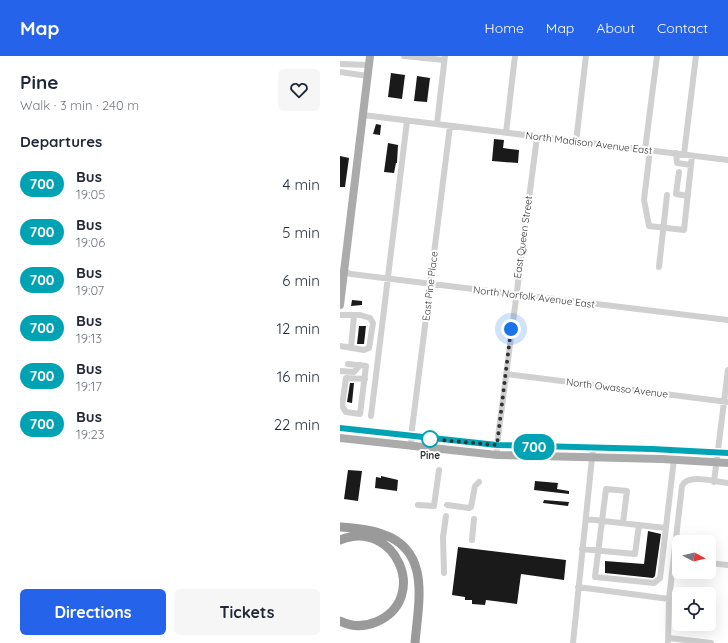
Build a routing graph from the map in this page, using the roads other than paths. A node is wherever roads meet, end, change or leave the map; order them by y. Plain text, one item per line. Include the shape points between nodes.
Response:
1 (370, 56) edge
2 (404, 56) edge
3 (516, 56) edge
4 (586, 56) edge
5 (657, 56) edge
6 (696, 56) edge
7 (445, 58) edge
8 (340, 64) edge
9 (369, 65) junction
10 (340, 72) edge
11 (368, 76) junction
12 (363, 115) junction
13 (407, 121) junction
14 (437, 124) junction
15 (450, 126) junction
16 (506, 133) junction
17 (537, 137) junction
18 (576, 142) junction
19 (648, 150) junction
20 (676, 154) junction
21 (684, 154) junction
22 (692, 156) junction
23 (728, 160) edge
24 (691, 165) junction
25 (679, 168) junction
26 (667, 195) dead end
27 (688, 196) junction
28 (663, 228) junction
29 (659, 267) dead end
30 (342, 272) edge
31 (388, 279) junction
32 (430, 284) junction
33 (516, 294) junction
34 (340, 305) edge
35 (340, 315) edge
36 (354, 316) junction
37 (728, 320) edge
38 (340, 346) edge
39 (351, 348) junction
40 (348, 364) dead end
41 (360, 365) junction
42 (728, 370) edge
43 (340, 371) edge
44 (506, 374) junction
45 (365, 379) junction
46 (726, 402) edge
47 (371, 416) dead end
48 (340, 428) edge
49 (411, 437) junction
50 (340, 438) edge
51 (497, 445) junction
52 (412, 447) junction
53 (593, 448) junction
54 (718, 452) junction
55 (728, 453) edge
56 (497, 456) junction
57 (592, 458) junction
58 (674, 459) junction
59 (717, 462) junction
60 (728, 463) edge
61 (439, 470) dead end
62 (479, 482) dead end
63 (714, 482) junction
64 (728, 484) edge
65 (670, 497) junction
66 (680, 498) junction
67 (418, 505) dead end
68 (447, 505) dead end
69 (446, 516) dead end
70 (474, 519) dead end
71 (586, 519) junction
72 (602, 521) junction
73 (623, 523) junction
74 (639, 525) junction
75 (340, 526) edge
76 (665, 528) junction
77 (678, 535) edge
78 (340, 540) edge
79 (472, 540) dead end
80 (582, 549) junction
81 (598, 550) junction
82 (716, 564) edge
83 (728, 565) edge
84 (444, 573) dead end
85 (672, 579) edge
86 (578, 587) junction
87 (669, 599) junction
88 (340, 621) edge
89 (668, 640) edge
90 (415, 643) edge
91 (573, 643) edge
92 (711, 643) edge

1 - 9 main road
2 - 7 street
3 - 16 street
4 - 18 street
5 - 19 street
6 - 21 street
7 - 14 street
8 - 9 street
9 - 11 main road
10 - 11 street
11 - 12 main road
12 - 13 street, North Madison Avenue East
12 - 30 main road
13 - 14 street, North Madison Avenue East
13 - 31 street
14 - 15 street, North Madison Avenue East
15 - 16 street, North Madison Avenue East
15 - 32 street, East Pine Place
16 - 17 street, North Madison Avenue East
17 - 18 street, North Madison Avenue East
17 - 33 street, East Queen Street
18 - 19 street, North Madison Avenue East
19 - 20 street, North Madison Avenue East
19 - 28 street via 644,200 649,226
20 - 21 street, North Madison Avenue East
20 - 25 street
21 - 22 street, North Madison Avenue East
22 - 23 street, North Madison Avenue East
22 - 24 street
24 - 25 street
24 - 27 street
25 - 27 street via 676,194
26 - 28 street
27 - 28 street via 684,230
28 - 29 street
30 - 31 street, North Norfolk Avenue East
30 - 34 main road
31 - 32 street, North Norfolk Avenue East
31 - 47 street
32 - 33 street, North Norfolk Avenue East
32 - 49 street, East Pine Place
33 - 37 street, North Norfolk Avenue East
33 - 44 street, East Queen Street
35 - 36 street
36 - 39 street
36 - 39 street via 370,318 371,338 369,348
38 - 39 street
40 - 41 street
41 - 43 street via 354,372
41 - 45 street via 366,366
42 - 46 street
44 - 46 street, North Owasso Avenue
44 - 51 street, East Queen Street
45 - 45 street via 360,414 346,412 342,406 346,379
46 - 54 street
48 - 49 main road
49 - 51 main road
49 - 52 street, East Pine Place
50 - 52 main road
51 - 53 main road
51 - 56 street, East Queen Street
52 - 56 main road
53 - 54 main road
53 - 57 street
54 - 55 main road
54 - 59 street
56 - 57 main road
57 - 58 main road
57 - 71 street
58 - 59 main road
58 - 65 street
59 - 60 main road
59 - 63 street
61 - 67 street via 434,506
62 - 68 street via 475,486 471,507
63 - 64 street
63 - 66 street via 687,480 682,486
65 - 66 street
65 - 76 street
66 - 77 street
69 - 84 street via 443,537
70 - 79 street
71 - 72 street
71 - 80 street
72 - 73 street
72 - 73 street via 606,489 627,492
72 - 81 street
73 - 74 street
74 - 76 street
74 - 81 street via 635,554
75 - 90 highway via 383,534 401,544 410,555 420,584
76 - 81 street via 660,578 654,583 595,577
78 - 88 highway via 362,536 383,543 399,562 404,585 398,603 384,618 360,626
80 - 81 street
80 - 86 street
82 - 83 street
85 - 87 street
86 - 87 street
86 - 91 street
87 - 89 street
89 - 92 street

